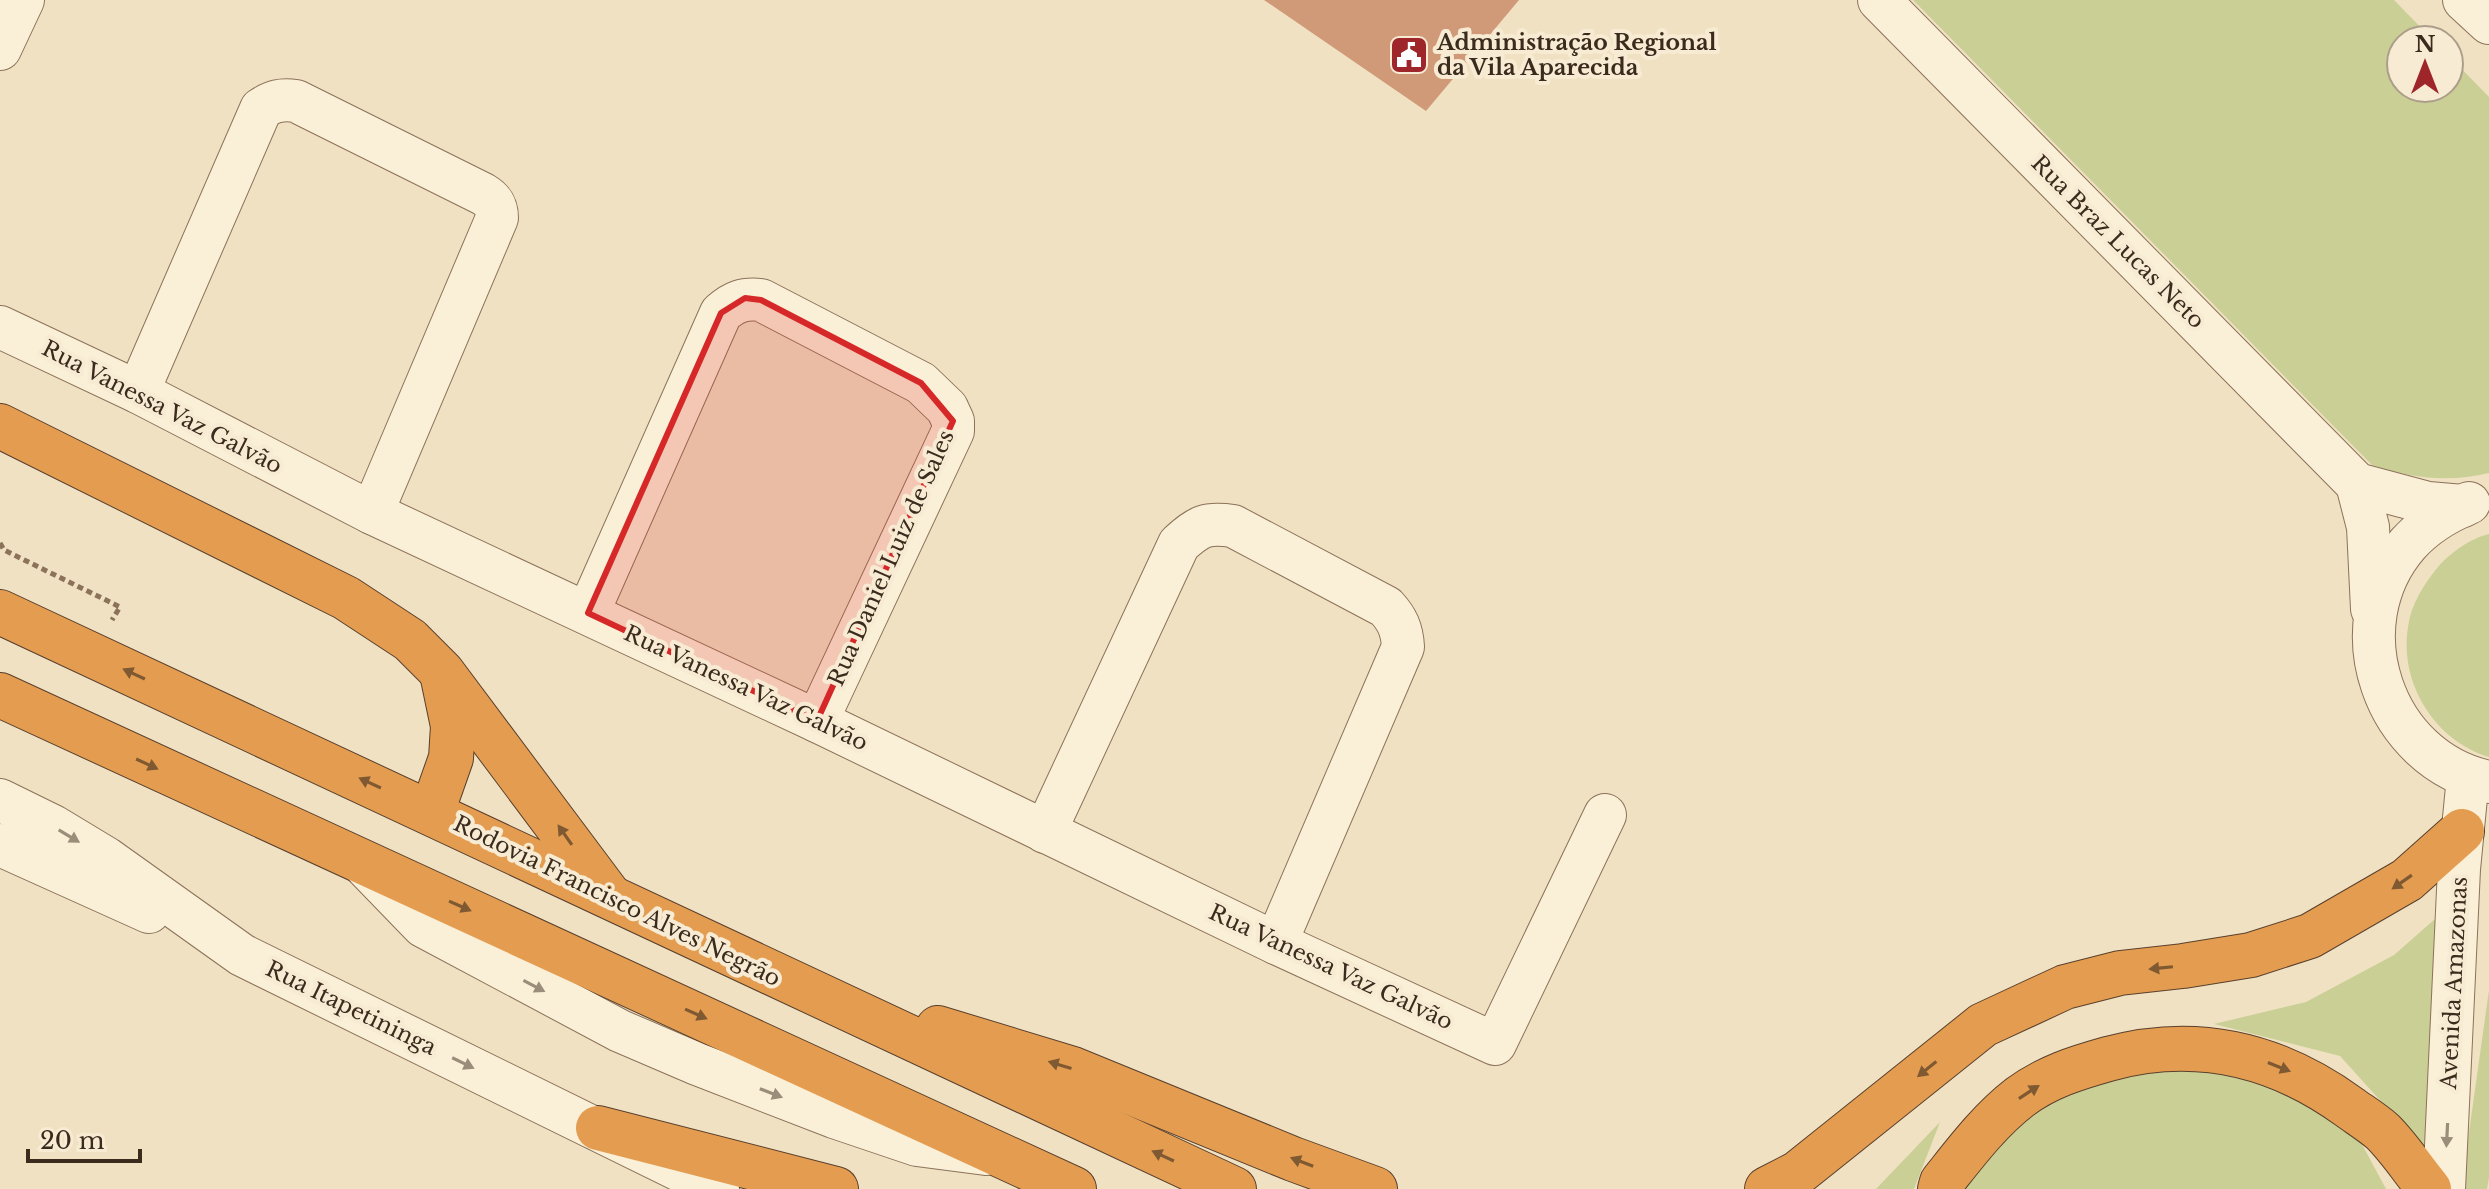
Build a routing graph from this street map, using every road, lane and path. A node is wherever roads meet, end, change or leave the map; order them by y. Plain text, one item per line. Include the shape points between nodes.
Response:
1 (1879, 0) edge
2 (2464, 0) edge
3 (16, 2) edge
4 (2489, 23) edge
5 (0, 49) edge
6 (0, 327) edge
7 (138, 392) junction
8 (0, 426) edge
9 (2357, 484) junction
10 (2476, 500) edge
11 (372, 513) junction
12 (0, 543) edge
13 (0, 612) edge
14 (588, 613) junction
15 (100, 614) dead end
16 (2373, 629) junction
17 (442, 672) junction
18 (0, 695) edge
19 (817, 721) junction
20 (2478, 780) edge
21 (0, 800) edge
22 (432, 812) junction
23 (1605, 815) dead end
24 (2462, 831) junction
25 (1045, 832) junction
26 (0, 845) edge
27 (611, 898) junction
28 (1276, 943) junction
29 (242, 955) junction
30 (790, 984) junction
31 (598, 1128) junction
32 (718, 1189) edge
33 (836, 1189) edge
34 (1074, 1189) edge
35 (1234, 1189) edge
36 (1375, 1189) edge
37 (1767, 1189) edge
38 (1940, 1189) edge
39 (2429, 1189) edge
40 (2444, 1189) edge

1 - 9 street, Rua Braz Lucas Neto
2 - 4 street
3 - 5 street
6 - 7 street, Rua Vanessa Vaz Galvão
7 - 11 street, Rua Vanessa Vaz Galvão
7 - 11 street via 261,109 271,102 296,101 483,194 497,208 497,218
8 - 17 highway via 346,598 410,640
9 - 10 street via 2428,503
9 - 16 street via 2368,527
10 - 16 street via 2445,512 2408,544 2384,584
11 - 14 street, Rua Vanessa Vaz Galvão
12 - 15 path via 4,550 120,607 114,621
22 -> 13 highway, Rodovia Francisco Alves Negrão
14 - 19 street, Rua Vanessa Vaz Galvão
14 - 19 street, Rua Daniel Luiz de Sales via 721,313 745,298 761,300 921,383 953,421 953,431
16 - 20 street via 2377,676 2396,719 2427,754
17 - 22 highway via 452,747
27 -> 17 highway
18 -> 34 highway
19 - 25 street, Rua Vanessa Vaz Galvão
20 - 24 street, Avenida Amazonas
21 -> 29 street, Rua Itapetininga via 106,858
22 - 27 highway, Rodovia Francisco Alves Negrão
23 - 28 street, Rua Vanessa Vaz Galvão via 1495,1044
24 -> 37 highway via 2407,880 2310,936 2251,955 2120,973 2065,987 1983,1025 1798,1173
24 -> 40 street, Avenida Amazonas
25 - 28 street, Rua Vanessa Vaz Galvão
25 - 28 street via 1179,544 1211,522 1233,526 1386,607 1402,632 1403,647
26 - 29 street
27 - 30 highway, Rodovia Francisco Alves Negrão
29 -> 31 street, Rua Itapetininga
35 -> 30 highway, Rodovia Francisco Alves Negrão
36 -> 30 highway via 1073,1069
31 - 32 street, Rua Itapetininga
31 - 33 highway
38 -> 39 highway via 1982,1132 2020,1097 2059,1073 2129,1054 2201,1047 2267,1062 2331,1094 2383,1132

